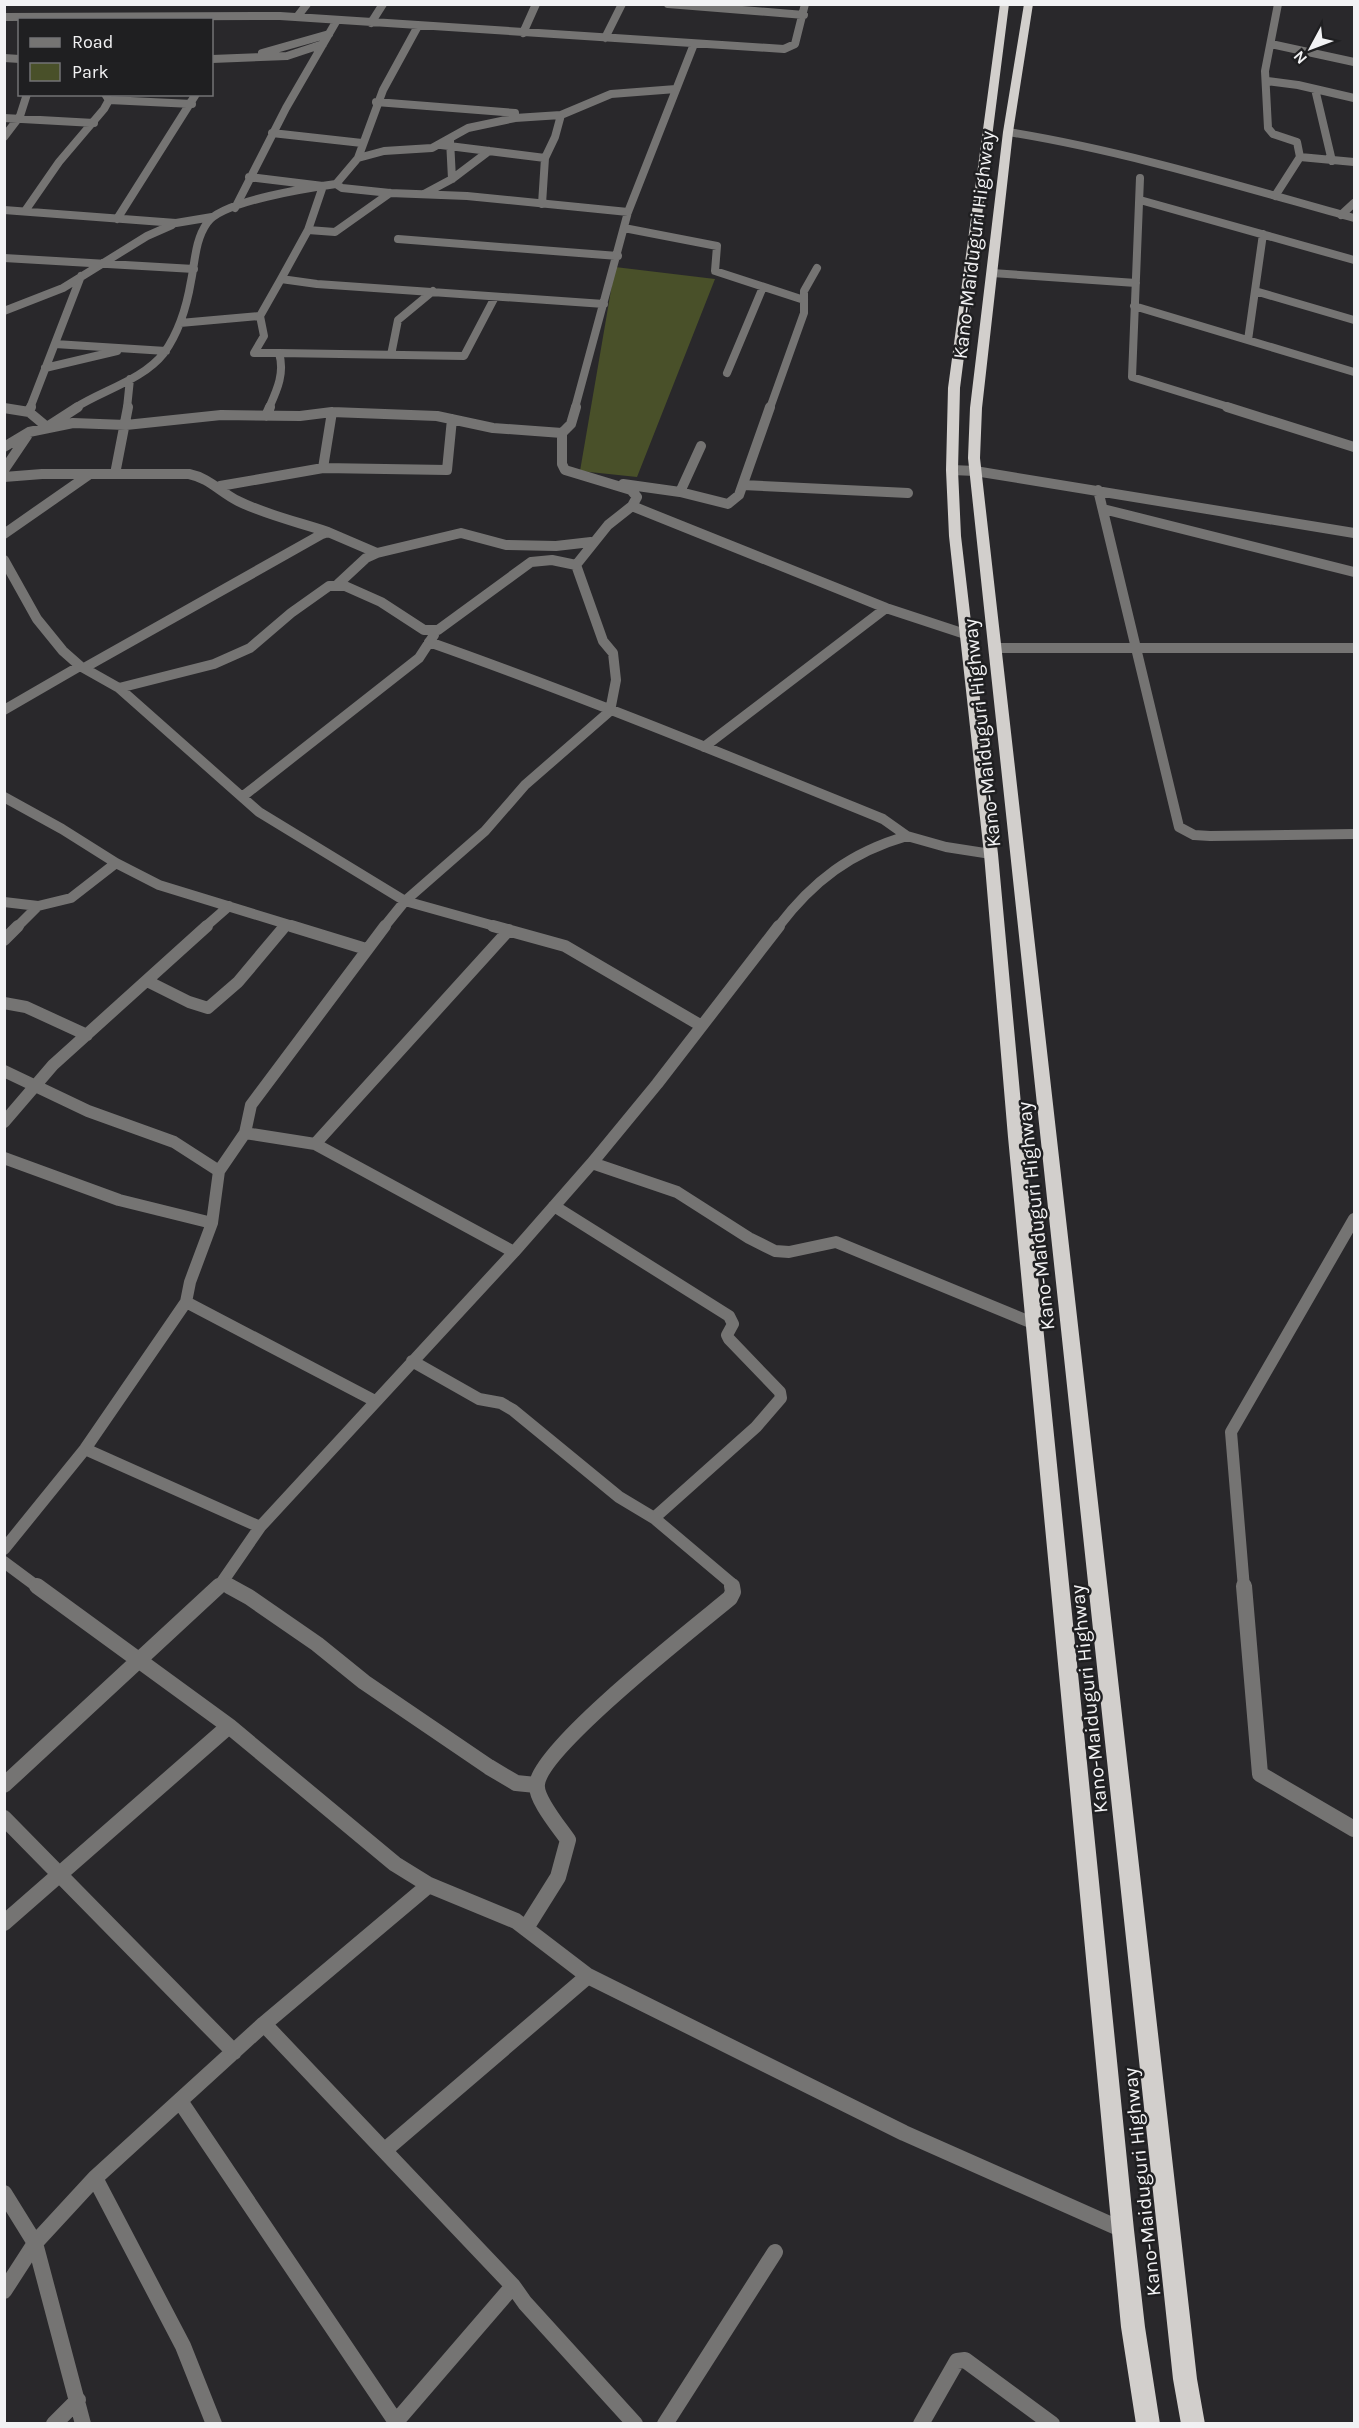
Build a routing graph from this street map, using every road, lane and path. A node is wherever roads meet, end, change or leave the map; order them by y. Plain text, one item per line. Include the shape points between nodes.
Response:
1 (144, 4) edge
2 (307, 4) edge
3 (383, 4) edge
4 (536, 4) edge
5 (622, 4) edge
6 (668, 4) edge
7 (805, 4) edge
8 (1005, 4) edge
9 (1029, 4) edge
10 (1278, 4) edge
11 (804, 15) junction
12 (144, 16) junction
13 (4, 17) edge
14 (297, 17) junction
15 (337, 20) junction
16 (371, 23) junction
17 (418, 26) junction
18 (523, 33) junction
19 (329, 34) junction
20 (605, 38) junction
21 (323, 44) junction
22 (694, 44) junction
23 (1271, 45) junction
24 (250, 56) junction
25 (213, 58) edge
26 (1354, 62) edge
27 (1267, 81) junction
28 (676, 89) junction
29 (1315, 89) junction
30 (26, 96) edge
31 (195, 96) edge
32 (107, 97) edge
33 (1354, 98) edge
34 (376, 102) junction
35 (192, 104) junction
36 (561, 115) junction
37 (549, 116) junction
38 (4, 118) edge
39 (18, 118) junction
40 (94, 123) junction
41 (1008, 132) junction
42 (272, 133) junction
43 (4, 137) edge
44 (362, 143) junction
45 (447, 144) junction
46 (489, 151) junction
47 (1300, 157) junction
48 (358, 158) junction
49 (544, 158) junction
50 (1332, 160) junction
51 (1354, 162) edge
52 (249, 177) junction
53 (1140, 178) dead end
54 (452, 179) junction
55 (336, 184) junction
56 (322, 186) junction
57 (390, 193) junction
58 (423, 194) junction
59 (1275, 196) junction
60 (1140, 200) junction
61 (1354, 203) edge
62 (542, 204) junction
63 (235, 208) junction
64 (4, 210) edge
65 (25, 211) junction
66 (628, 212) junction
67 (1341, 215) junction
68 (212, 218) junction
69 (1354, 218) edge
70 (117, 219) junction
71 (176, 223) junction
72 (624, 228) junction
73 (308, 230) junction
74 (1263, 234) junction
75 (398, 238) dead end
76 (618, 256) junction
77 (4, 258) edge
78 (1354, 260) edge
79 (100, 264) junction
80 (817, 268) dead end
81 (194, 269) junction
82 (992, 273) junction
83 (81, 276) junction
84 (281, 279) junction
85 (1136, 283) junction
86 (763, 287) junction
87 (433, 291) junction
88 (1255, 291) junction
89 (495, 297) junction
90 (804, 300) junction
91 (604, 304) junction
92 (1134, 306) junction
93 (4, 311) edge
94 (260, 316) junction
95 (1354, 320) edge
96 (180, 322) junction
97 (1248, 340) junction
98 (55, 344) junction
99 (129, 348) junction
100 (166, 351) junction
101 (279, 353) junction
102 (391, 355) junction
103 (45, 368) junction
104 (1354, 372) edge
105 (727, 373) dead end
106 (130, 379) junction
107 (4, 408) edge
108 (29, 412) junction
109 (332, 412) junction
110 (266, 416) junction
111 (452, 419) junction
112 (126, 425) junction
113 (47, 427) junction
114 (29, 432) junction
115 (562, 433) junction
116 (701, 446) dead end
117 (4, 447) edge
118 (1354, 447) edge
119 (323, 468) junction
120 (4, 470) edge
121 (952, 470) junction
122 (975, 471) junction
123 (90, 474) junction
124 (115, 474) junction
125 (4, 477) edge
126 (610, 483) junction
127 (743, 485) junction
128 (220, 486) junction
129 (1098, 490) junction
130 (680, 492) junction
131 (908, 493) dead end
132 (632, 506) junction
133 (1103, 509) junction
134 (328, 532) junction
135 (1354, 533) edge
136 (4, 534) edge
137 (591, 542) junction
138 (377, 553) junction
139 (4, 560) edge
140 (576, 566) junction
141 (1354, 572) edge
142 (338, 584) junction
143 (886, 608) junction
144 (438, 630) junction
145 (965, 634) junction
146 (429, 642) junction
147 (994, 648) junction
148 (1135, 648) junction
149 (1354, 648) edge
150 (82, 667) junction
151 (119, 688) junction
152 (4, 710) edge
153 (610, 711) junction
154 (704, 747) junction
155 (4, 797) edge
156 (242, 797) junction
157 (1354, 834) edge
158 (908, 836) junction
159 (991, 854) junction
160 (116, 863) junction
161 (405, 901) junction
162 (4, 902) edge
163 (38, 906) junction
164 (229, 906) junction
165 (286, 924) junction
166 (509, 930) junction
167 (4, 940) edge
168 (366, 948) junction
169 (147, 981) junction
170 (4, 1003) edge
171 (700, 1025) junction
172 (87, 1035) junction
173 (4, 1071) edge
174 (36, 1087) junction
175 (4, 1122) edge
176 (244, 1133) junction
177 (315, 1144) junction
178 (4, 1158) edge
179 (592, 1163) junction
180 (219, 1171) junction
181 (554, 1206) junction
182 (1354, 1219) edge
183 (212, 1223) junction
184 (514, 1252) junction
185 (186, 1302) junction
186 (1035, 1324) junction
187 (412, 1361) junction
188 (375, 1401) junction
189 (85, 1449) junction
190 (654, 1518) junction
191 (260, 1527) junction
192 (4, 1548) edge
193 (4, 1562) edge
194 (224, 1583) junction
195 (140, 1660) junction
196 (229, 1726) junction
197 (4, 1785) edge
198 (537, 1785) junction
199 (4, 1818) edge
200 (1354, 1829) edge
201 (60, 1875) junction
202 (429, 1885) junction
203 (4, 1923) edge
204 (526, 1928) junction
205 (588, 1976) junction
206 (264, 2024) junction
207 (234, 2052) junction
208 (180, 2101) junction
209 (385, 2150) junction
210 (95, 2178) junction
211 (4, 2193) edge
212 (1123, 2230) junction
213 (35, 2243) junction
214 (775, 2252) dead end
215 (513, 2286) junction
216 (4, 2291) edge
217 (78, 2400) junction
218 (395, 2423) edge
219 (54, 2424) edge
220 (83, 2424) edge
221 (214, 2424) edge
222 (635, 2424) edge
223 (665, 2424) edge
224 (921, 2424) edge
225 (1052, 2424) edge
226 (1148, 2424) edge
227 (1193, 2424) edge

1 - 12 street
2 - 14 street
3 - 16 street
4 - 18 street
5 - 20 street
6 - 11 street
7 - 11 street
8 - 121 highway, Kano-Maiduguri Highway via 954,388
9 - 41 highway, Kano-Maiduguri Highway
10 - 23 street
11 - 22 street via 795,44 784,49
12 - 13 street
12 - 14 street via 217,13
14 - 15 street
15 - 16 street
15 - 19 street
16 - 17 street
17 - 18 street
17 - 34 street
18 - 20 street
19 - 21 street
19 - 24 street
20 - 22 street
21 - 24 street via 287,56
21 - 42 street
22 - 28 street
23 - 26 street
23 - 27 street
24 - 25 street
27 - 29 street
27 - 47 street via 1268,128 1273,134 1297,142
28 - 36 street via 611,94
28 - 66 street
29 - 33 street
29 - 50 street
30 - 39 street
31 - 35 street
32 - 35 street
32 - 40 street
34 - 37 street
34 - 44 street
35 - 70 street
36 - 37 street
36 - 49 street
37 - 45 street via 468,128
38 - 39 street
39 - 40 street
39 - 43 street
40 - 65 street via 64,155 36,201
41 - 59 street via 1144,159
41 - 82 highway, Kano-Maiduguri Highway
42 - 44 street
42 - 52 street
44 - 48 street
45 - 46 street
45 - 48 street
45 - 54 street
46 - 49 street
46 - 54 street
47 - 50 street
47 - 59 street
48 - 55 street
49 - 62 street
50 - 51 street
52 - 56 street
52 - 63 street
53 - 60 street
54 - 58 street
55 - 56 street
55 - 57 street
56 - 63 street
56 - 73 street
57 - 58 street
57 - 73 street via 335,232
58 - 62 street
59 - 67 street
60 - 74 street
60 - 85 street
61 - 67 street
62 - 66 street
63 - 68 street
64 - 65 street
65 - 70 street
66 - 72 street
67 - 69 street
68 - 71 street
68 - 81 street via 200,238
70 - 71 street
71 - 79 street
72 - 76 street
72 - 86 street via 717,246 715,271
73 - 84 street
74 - 78 street
74 - 88 street
75 - 76 street
76 - 91 street
77 - 79 street
79 - 81 street
79 - 83 street
80 - 90 street via 804,291
81 - 96 street
82 - 85 street
82 - 122 highway, Kano-Maiduguri Highway via 976,408
83 - 93 street via 63,288
83 - 98 street
84 - 87 street
84 - 94 street
85 - 92 street
86 - 90 street
86 - 105 street
87 - 89 street
87 - 102 street via 398,320
88 - 95 street
88 - 97 street
89 - 91 street
89 - 102 street via 464,356
90 - 127 street via 804,313
91 - 115 street via 571,424
92 - 97 street
92 - 118 street via 1132,377
94 - 96 street
94 - 101 street via 264,336 254,353
96 - 100 street
97 - 104 street
98 - 99 street
98 - 103 street
99 - 100 street
99 - 103 street
100 - 106 street
101 - 102 street
101 - 110 street via 283,376
103 - 108 street
106 - 112 street
106 - 113 street
107 - 108 street
108 - 113 street
109 - 110 street
109 - 111 street
109 - 119 street
110 - 112 street via 221,415
111 - 115 street via 493,428
111 - 119 street via 447,470
112 - 113 street via 73,423
112 - 124 street
113 - 114 street
114 - 117 street
114 - 120 street
115 - 126 street via 565,470
116 - 130 street
119 - 128 street
121 - 122 street
121 - 145 highway, Kano-Maiduguri Highway
122 - 129 street
122 - 147 highway, Kano-Maiduguri Highway
123 - 124 street
123 - 125 street
123 - 136 street
124 - 128 street via 189,474
126 - 130 street
126 - 132 street via 631,490 637,497
127 - 130 street via 739,495 728,504
127 - 131 street
128 - 134 street via 235,500
129 - 133 street
129 - 135 street
132 - 137 street
132 - 143 street
133 - 141 street
133 - 148 street
134 - 138 street
134 - 150 street
137 - 138 street via 506,545 461,533
137 - 140 street
138 - 142 street
139 - 150 street via 37,619
140 - 144 street via 552,560 531,562
140 - 153 street via 603,641 613,653 616,680
142 - 144 street via 381,602 424,630
142 - 151 street via 329,586 291,613 250,648 214,664
143 - 145 street
143 - 154 street
144 - 146 street
145 - 159 highway, Kano-Maiduguri Highway
146 - 153 street
146 - 156 street via 419,658
147 - 148 street
147 - 227 highway, Kano-Maiduguri Highway
148 - 149 street
148 - 157 street via 1179,827 1194,835 1210,836
150 - 151 street
150 - 152 street
151 - 156 street
153 - 154 street
153 - 161 street via 525,785 485,831
154 - 158 street via 883,819
155 - 160 street
156 - 161 street via 259,812
158 - 159 street
158 - 171 street via 876,845 818,883 784,919
159 - 186 highway, Kano-Maiduguri Highway
160 - 163 street via 71,898
160 - 164 street via 159,885
161 - 166 street
161 - 168 street
162 - 163 street
163 - 167 street
164 - 165 street
164 - 169 street
165 - 168 street
165 - 169 street via 216,1004 208,1008
166 - 171 street via 565,946
166 - 177 street
168 - 176 street via 250,1105
169 - 172 street
170 - 172 street via 26,1007
171 - 179 street
172 - 174 street via 53,1065
173 - 174 street
174 - 175 street
174 - 180 street via 88,1111 174,1142
176 - 177 street
176 - 180 street
177 - 184 street
178 - 183 street via 119,1200
179 - 181 street
179 - 186 street via 677,1192 775,1251 789,1252 836,1242
180 - 183 street
181 - 184 street
181 - 190 street via 729,1316 733,1324 729,1339 780,1392 781,1398 756,1427
182 - 200 street via 1231,1432 1260,1774
183 - 185 street
184 - 187 street
185 - 188 street
185 - 189 street
186 - 212 highway, Kano-Maiduguri Highway
187 - 188 street
187 - 190 street via 479,1399 513,1410 619,1497
188 - 191 street
189 - 191 street
189 - 192 street
190 - 198 street via 731,1583 733,1592 568,1739 538,1774
191 - 194 street
193 - 195 street
194 - 195 street
194 - 198 street via 249,1596 364,1682 489,1767 516,1783
195 - 196 street
195 - 197 street
196 - 201 street
196 - 202 street via 395,1864
198 - 204 street via 537,1792 567,1840 558,1877
199 - 201 street
201 - 203 street
201 - 207 street
202 - 204 street
202 - 206 street
204 - 205 street
205 - 209 street
205 - 212 street via 904,2133
206 - 207 street
206 - 209 street
207 - 208 street
208 - 210 street
208 - 218 street
209 - 215 street
210 - 213 street
210 - 221 street via 183,2346
211 - 213 street
212 - 226 highway, Kano-Maiduguri Highway
213 - 216 street
213 - 217 street
214 - 223 street
215 - 218 street
215 - 222 street
217 - 219 street
217 - 220 street
224 - 225 street via 957,2361 965,2361

